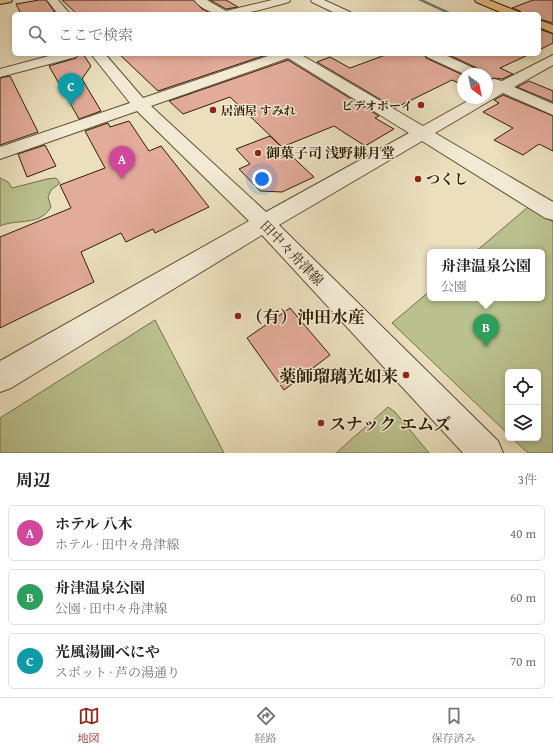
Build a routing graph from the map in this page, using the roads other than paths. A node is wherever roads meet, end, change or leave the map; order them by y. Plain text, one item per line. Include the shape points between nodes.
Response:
1 (7, 0) edge
2 (52, 0) edge
3 (199, 0) edge
4 (285, 0) edge
5 (316, 0) edge
6 (480, 0) edge
7 (0, 1) edge
8 (62, 12) edge
9 (220, 12) edge
10 (237, 12) edge
11 (342, 12) edge
12 (510, 12) edge
13 (541, 24) edge
14 (553, 29) edge
15 (64, 56) edge
16 (100, 56) edge
17 (281, 56) edge
18 (294, 56) edge
19 (436, 56) edge
20 (553, 59) edge
21 (462, 68) edge
22 (0, 73) edge
23 (494, 93) edge
24 (140, 105) junction
25 (553, 110) edge
26 (422, 134) junction
27 (0, 153) edge
28 (553, 212) edge
29 (264, 223) junction
30 (0, 377) edge
31 (486, 453) edge

1 - 7 main road
2 - 8 street
3 - 9 street
4 - 10 street
5 - 11 street
6 - 12 main road
13 - 14 main road
15 - 22 street
16 - 24 street, 田中々舟津線
17 - 24 street
18 - 26 street
19 - 21 street
20 - 23 street
23 - 25 street
23 - 26 street
24 - 27 street
24 - 29 street, 田中々舟津線
26 - 28 street
26 - 29 street
29 - 30 street
29 - 31 street, 田中々舟津線

